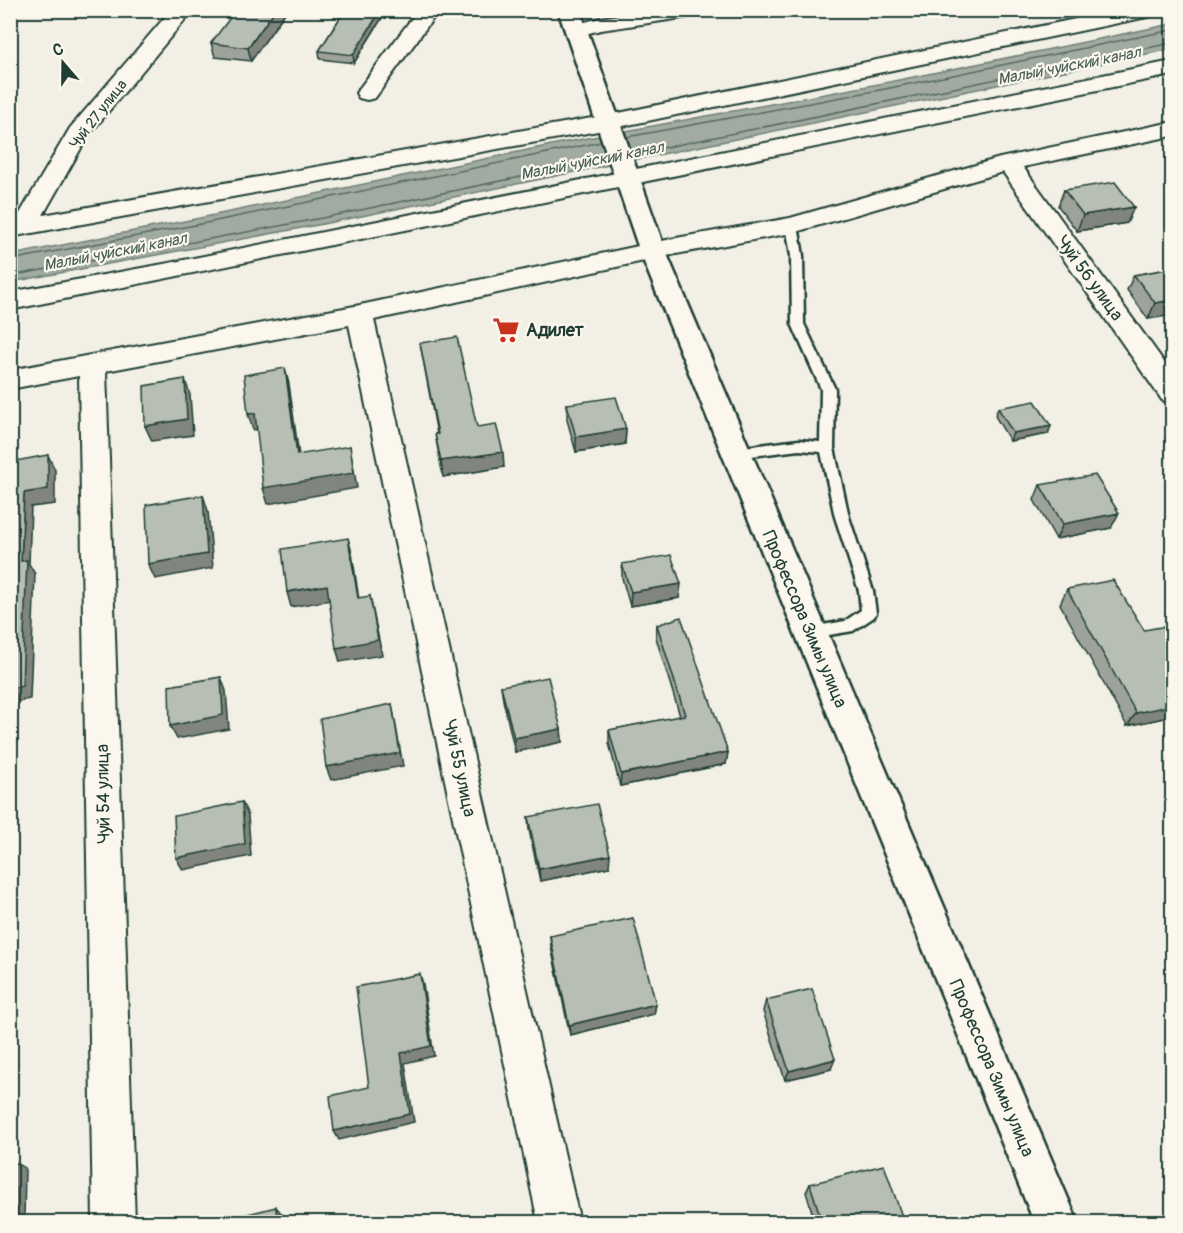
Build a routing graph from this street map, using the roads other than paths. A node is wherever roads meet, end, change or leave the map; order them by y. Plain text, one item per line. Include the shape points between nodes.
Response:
1 (183, 10) edge
2 (429, 10) edge
3 (696, 10) edge
4 (1152, 10) edge
5 (573, 20) edge
6 (1173, 68) edge
7 (367, 93) dead end
8 (609, 122) junction
9 (1173, 129) edge
10 (1008, 163) junction
11 (627, 178) junction
12 (792, 225) junction
13 (18, 227) edge
14 (653, 252) junction
15 (10, 301) edge
16 (360, 314) junction
17 (92, 364) junction
18 (10, 380) edge
19 (1173, 393) edge
20 (827, 448) junction
21 (736, 453) junction
22 (811, 632) junction
23 (114, 1222) edge
24 (560, 1222) edge
25 (1056, 1222) edge

1 - 13 street, Чуй 27 улица via 78,133
2 - 7 street
3 - 5 street via 600,24
4 - 8 street
5 - 8 street, Профессора Зимы улица
6 - 11 street
8 - 11 street, Профессора Зимы улица
8 - 13 street
9 - 10 street
10 - 12 street
10 - 19 street, Чуй 56 улица
11 - 14 street, Профессора Зимы улица
11 - 15 street
12 - 14 street
12 - 20 lane via 797,256 798,324 828,389
14 - 16 street
14 - 21 street, Профессора Зимы улица
16 - 17 street
16 - 24 street, Чуй 55 улица
17 - 18 street
17 - 23 street, Чуй 54 улица
20 - 21 lane via 799,445
20 - 22 lane via 869,613 848,627
21 - 22 street, Профессора Зимы улица
22 - 25 street, Профессора Зимы улица

